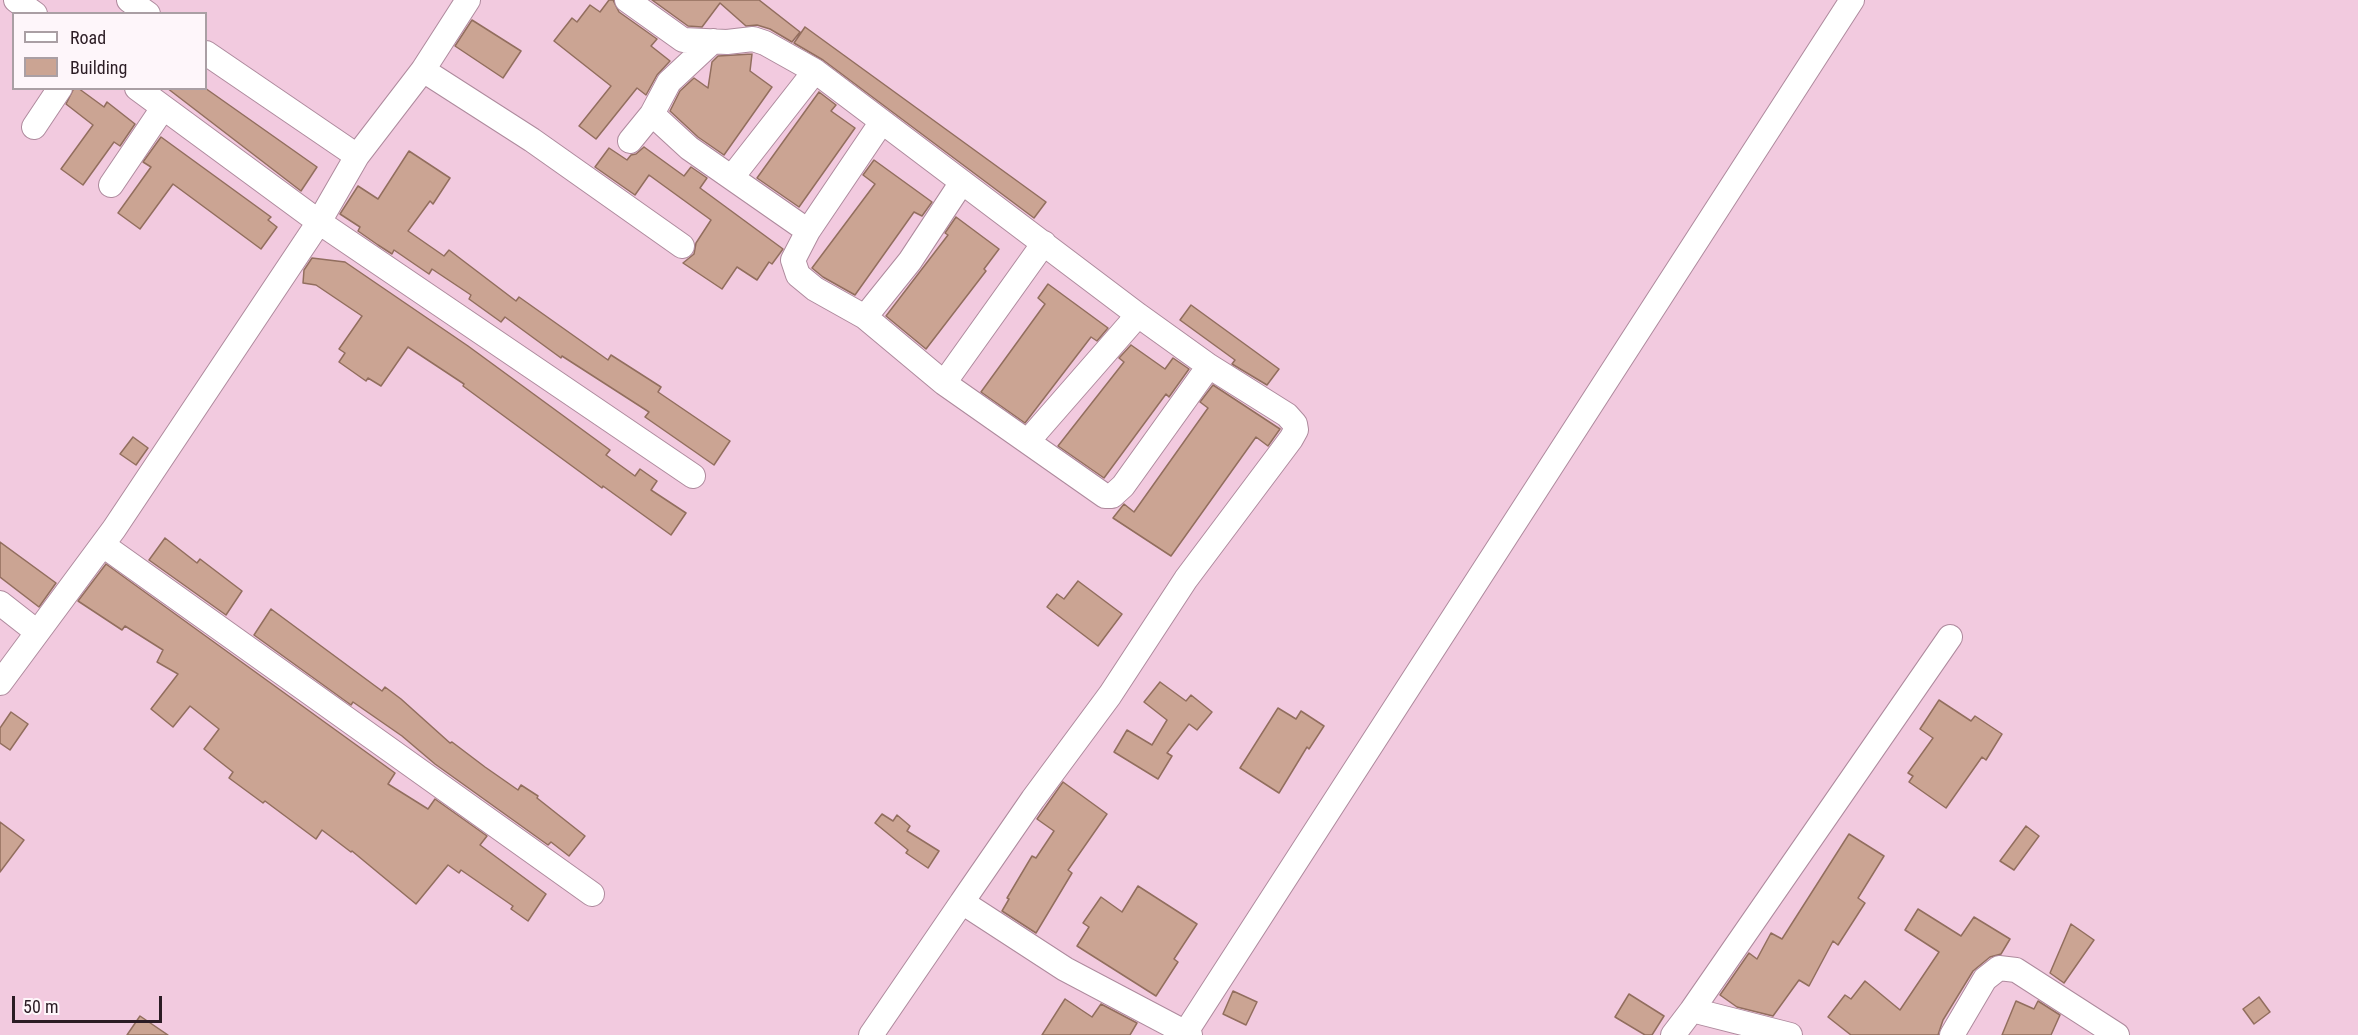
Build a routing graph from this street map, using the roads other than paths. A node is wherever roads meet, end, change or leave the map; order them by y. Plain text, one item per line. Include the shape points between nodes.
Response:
1 (16, 0) edge
2 (129, 0) edge
3 (468, 0) edge
4 (627, 0) edge
5 (1852, 0) edge
6 (32, 12) edge
7 (145, 12) edge
8 (712, 41) junction
9 (207, 54) edge
10 (423, 70) junction
11 (815, 71) junction
12 (59, 90) edge
13 (140, 90) edge
14 (163, 108) junction
15 (652, 114) junction
16 (881, 123) junction
17 (34, 127) dead end
18 (630, 141) dead end
19 (357, 156) junction
20 (732, 177) junction
21 (962, 182) junction
22 (111, 185) dead end
23 (319, 222) junction
24 (808, 231) junction
25 (1044, 243) junction
26 (682, 246) dead end
27 (1138, 315) junction
28 (865, 317) junction
29 (1209, 366) junction
30 (944, 383) junction
31 (1028, 441) junction
32 (693, 476) dead end
33 (103, 544) junction
34 (0, 603) edge
35 (37, 632) junction
36 (1950, 637) dead end
37 (0, 683) edge
38 (592, 894) dead end
39 (962, 902) junction
40 (1692, 1011) junction
41 (1187, 1034) edge
42 (871, 1035) edge
43 (1673, 1035) edge
44 (1790, 1035) edge
45 (1952, 1035) edge
46 (2117, 1035) edge

1 - 6 street
2 - 7 street
3 - 10 street
4 - 8 street via 683,40
5 - 41 street
8 - 11 street via 753,39
8 - 15 street via 669,82
9 - 19 street
10 - 19 street
10 - 26 street via 532,140
11 - 16 street
11 - 20 street
12 - 17 street
13 - 14 street
14 - 22 street
14 - 23 street
15 - 18 street
15 - 20 street via 689,148
16 - 21 street
16 - 24 street
19 - 23 street
20 - 24 street
21 - 25 street
21 - 28 street via 910,261
23 - 32 street
23 - 33 street
24 - 28 street via 793,260 798,275
25 - 27 street
25 - 30 street
27 - 29 street
27 - 31 street
28 - 30 street
29 - 31 street via 1112,496 1105,496
29 - 39 street via 1287,415 1295,424 1294,434 1186,579 1110,695
30 - 31 street
33 - 35 street
33 - 38 street
34 - 35 street
35 - 37 street
36 - 40 street
39 - 41 street via 1065,969
39 - 42 street
40 - 43 street
40 - 44 street
45 - 46 street via 1986,979 2000,968 2016,970

